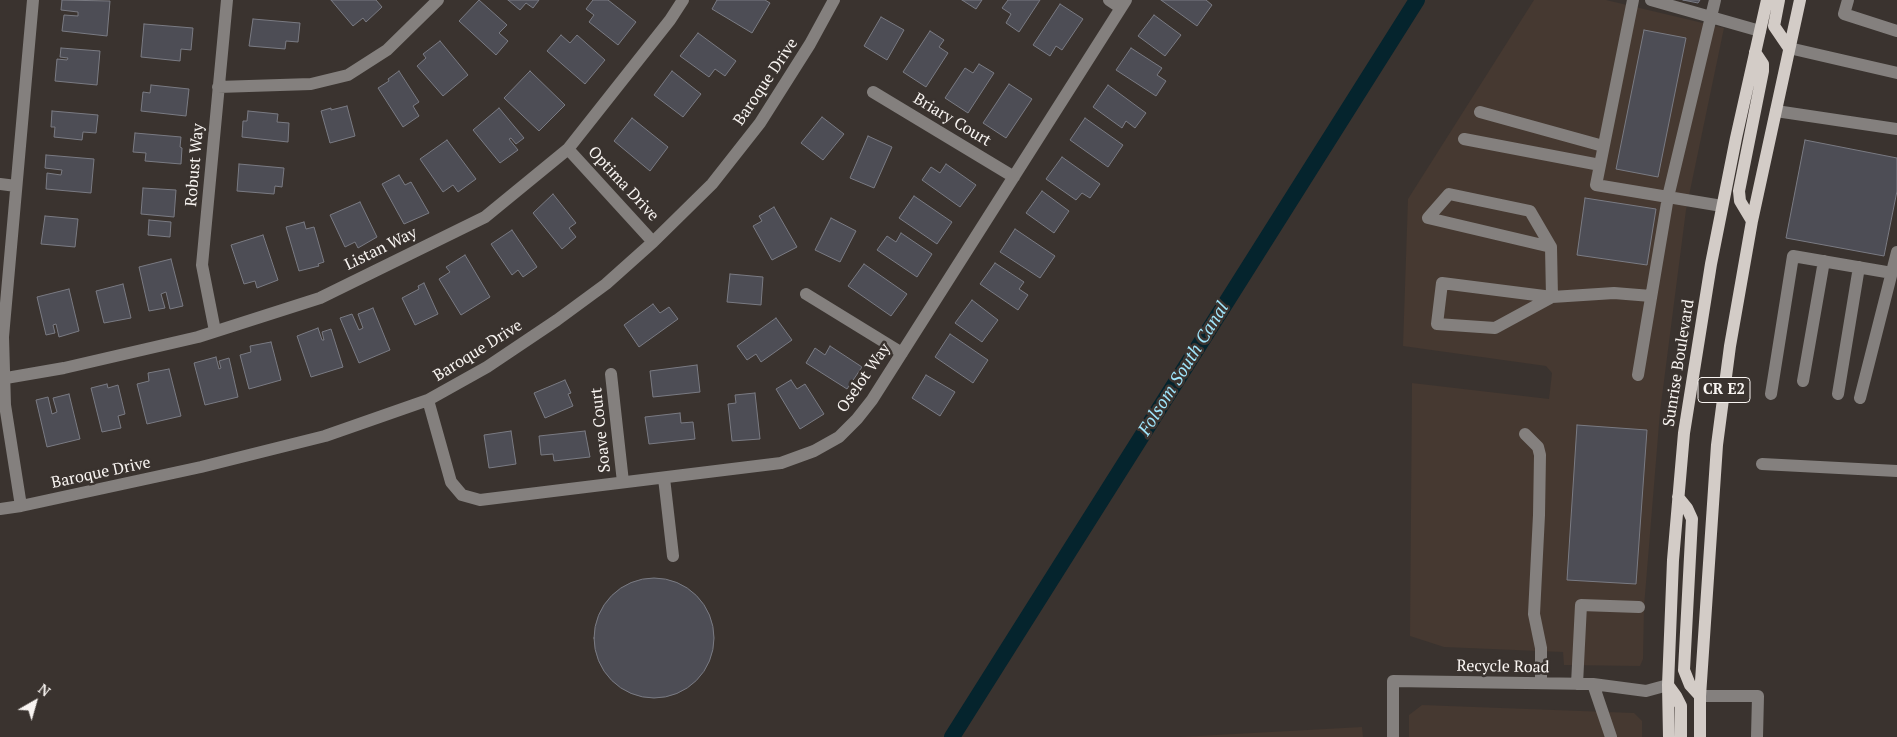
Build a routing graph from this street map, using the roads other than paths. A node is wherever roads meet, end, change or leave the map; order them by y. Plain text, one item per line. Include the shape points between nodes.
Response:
1 (33, 0) edge
2 (227, 0) edge
3 (438, 0) edge
4 (682, 0) edge
5 (834, 0) edge
6 (1109, 0) edge
7 (1633, 0) edge
8 (1651, 0) edge
9 (1715, 0) edge
10 (1767, 0) edge
11 (1779, 0) edge
12 (1800, 0) edge
13 (1848, 0) edge
14 (1124, 4) edge
15 (1710, 17) junction
16 (1760, 31) junction
17 (1897, 31) edge
18 (1789, 48) junction
19 (1755, 52) junction
20 (1897, 73) edge
21 (218, 86) junction
22 (873, 92) dead end
23 (1776, 111) junction
24 (1480, 112) dead end
25 (1897, 129) edge
26 (1464, 139) dead end
27 (1604, 146) junction
28 (568, 149) junction
29 (1600, 165) junction
30 (1014, 177) junction
31 (0, 184) edge
32 (16, 186) junction
33 (1668, 197) junction
34 (1722, 206) junction
35 (1752, 222) junction
36 (653, 242) junction
37 (1551, 247) junction
38 (1897, 252) edge
39 (1824, 261) junction
40 (1860, 267) junction
41 (1892, 273) junction
42 (806, 294) dead end
43 (1651, 296) junction
44 (1552, 297) junction
45 (215, 332) junction
46 (902, 353) junction
47 (611, 374) dead end
48 (1638, 375) dead end
49 (2, 379) edge
50 (1803, 380) dead end
51 (1771, 394) dead end
52 (1838, 394) dead end
53 (1860, 398) dead end
54 (428, 400) junction
55 (1525, 434) dead end
56 (1762, 464) dead end
57 (1897, 471) edge
58 (664, 478) junction
59 (623, 482) junction
60 (1678, 497) junction
61 (21, 506) junction
62 (0, 509) edge
63 (673, 556) dead end
64 (1639, 607) dead end
65 (1541, 683) junction
66 (1577, 684) junction
67 (1593, 684) junction
68 (1668, 685) junction
69 (1700, 696) junction
70 (1393, 737) edge
71 (1611, 737) edge
72 (1669, 737) edge
73 (1681, 737) edge
74 (1700, 737) edge
75 (1757, 737) edge

1 - 32 street
2 - 21 street, Robust Way
3 - 21 street via 387,50 348,75 311,84
4 - 28 street, Listan Way via 670,20
5 - 36 street, Baroque Drive via 760,123 712,184
6 - 14 street
7 - 27 street
8 - 15 street
9 - 15 street
10 - 16 main road, Sunrise Boulevard / CR E2
11 - 18 main road via 1774,26
12 - 18 main road, CR E2
13 - 17 street via 1844,14
14 - 30 street, Oselot Way
15 - 16 street
15 - 33 street
16 - 19 main road, Sunrise Boulevard / CR E2
18 - 20 street
18 - 23 main road, CR E2
19 - 34 main road, Sunrise Boulevard / CR E2
19 - 35 main road via 1763,64 1763,71 1739,190 1740,201
21 - 45 street, Robust Way via 202,265
22 - 30 street, Briary Court
23 - 25 street
23 - 35 main road, CR E2
24 - 27 street
26 - 29 street
27 - 29 street
28 - 36 street, Optima Drive
28 - 45 street, Listan Way via 485,217 320,298
29 - 33 street via 1596,185
30 - 46 street, Oselot Way
31 - 32 street
32 - 49 street
33 - 34 street
33 - 43 street
34 - 60 main road, Sunrise Boulevard / CR E2 via 1684,433
35 - 69 main road, CR E2 via 1716,445
36 - 54 street, Baroque Drive via 606,284 557,320 487,367
37 - 37 street via 1530,211 1449,194 1428,218
37 - 44 street
38 - 41 street
39 - 40 street
39 - 50 street
39 - 51 street via 1793,256
40 - 41 street
40 - 52 street
41 - 53 street
42 - 46 street
43 - 44 street via 1614,293
43 - 48 street
44 - 44 street via 1442,283 1437,324 1496,328
45 - 49 street, Listan Way via 73,366
46 - 58 street, Oselot Way via 857,419 839,437 814,451 781,463
47 - 59 street, Soave Court
49 - 61 street
54 - 59 street, Oselot Way via 451,482 462,495 480,500
54 - 61 street, Baroque Drive via 325,436 202,467
55 - 65 street via 1538,447 1540,455 1534,614 1541,648
56 - 57 street
58 - 59 street, Oselot Way
58 - 63 street
60 - 68 main road, Sunrise Boulevard / CR E2
60 - 69 main road via 1692,519 1684,670 1690,685
61 - 62 street, Baroque Drive
64 - 66 street via 1581,605
65 - 66 street, Recycle Road
65 - 70 street, Recycle Road via 1392,681
66 - 67 street, Recycle Road
67 - 68 street, Recycle Road via 1646,691
67 - 71 street
68 - 72 main road, Sunrise Boulevard / CR E2
68 - 73 main road via 1681,706
69 - 74 main road, CR E2
69 - 75 street via 1758,696

